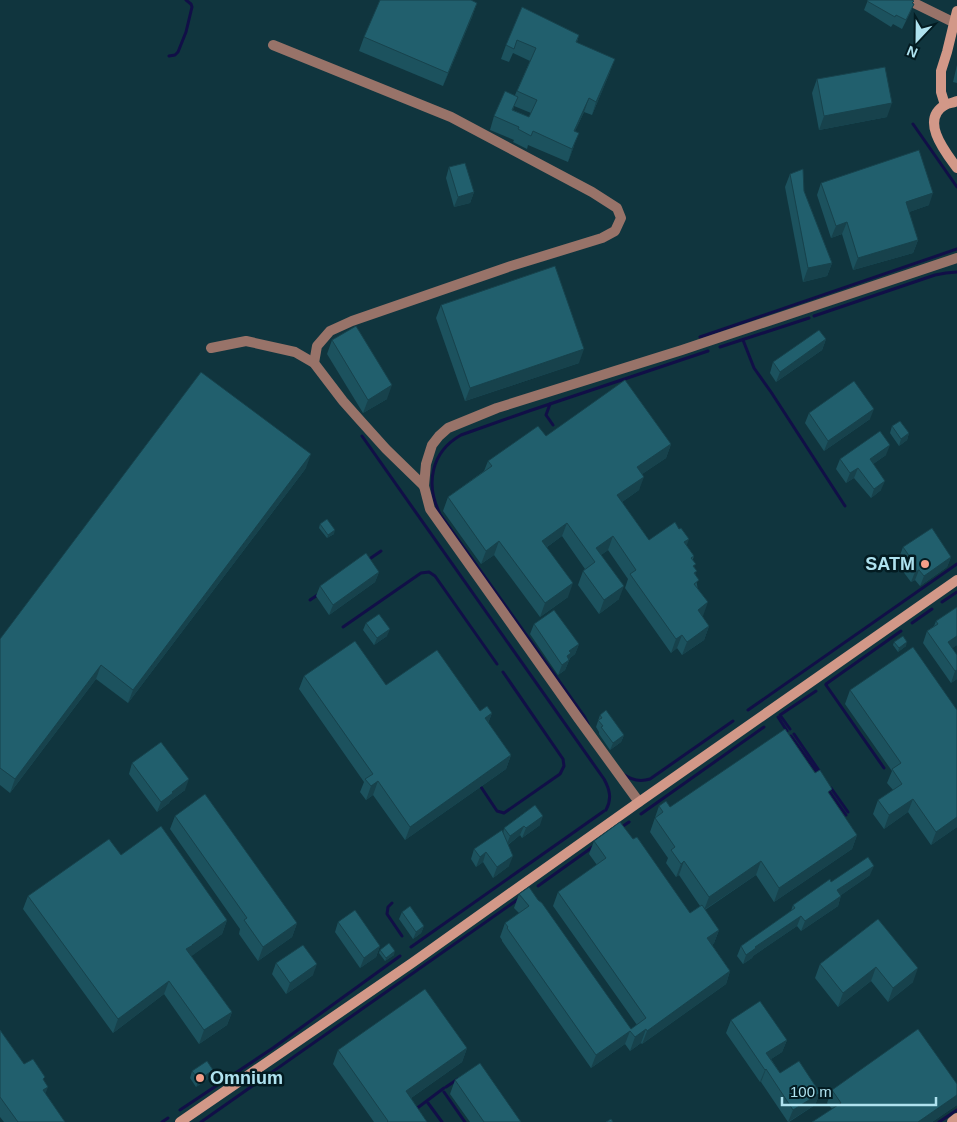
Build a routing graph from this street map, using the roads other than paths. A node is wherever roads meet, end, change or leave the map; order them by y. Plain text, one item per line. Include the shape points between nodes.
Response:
1 (908, 0) edge
2 (957, 11) edge
3 (955, 23) edge
4 (273, 45) dead end
5 (957, 102) edge
6 (945, 105) junction
7 (957, 168) edge
8 (957, 258) edge
9 (210, 348) dead end
10 (314, 363) junction
11 (424, 486) junction
12 (957, 580) edge
13 (639, 802) junction
14 (957, 1118) edge
15 (180, 1122) edge
16 (952, 1122) edge

1 - 3 street
2 - 3 main road
3 - 6 main road via 940,72
4 - 10 street via 451,117 592,192 618,208 621,218 615,230 602,238 352,321 330,332 317,346
5 - 6 main road
6 - 7 main road via 937,113 935,131 944,152
8 - 11 street via 497,408 448,428 432,446
9 - 10 street via 246,341 295,352
10 - 11 street via 359,419
11 - 13 street via 430,508
12 - 13 main road
13 - 15 main road
14 - 16 main road

